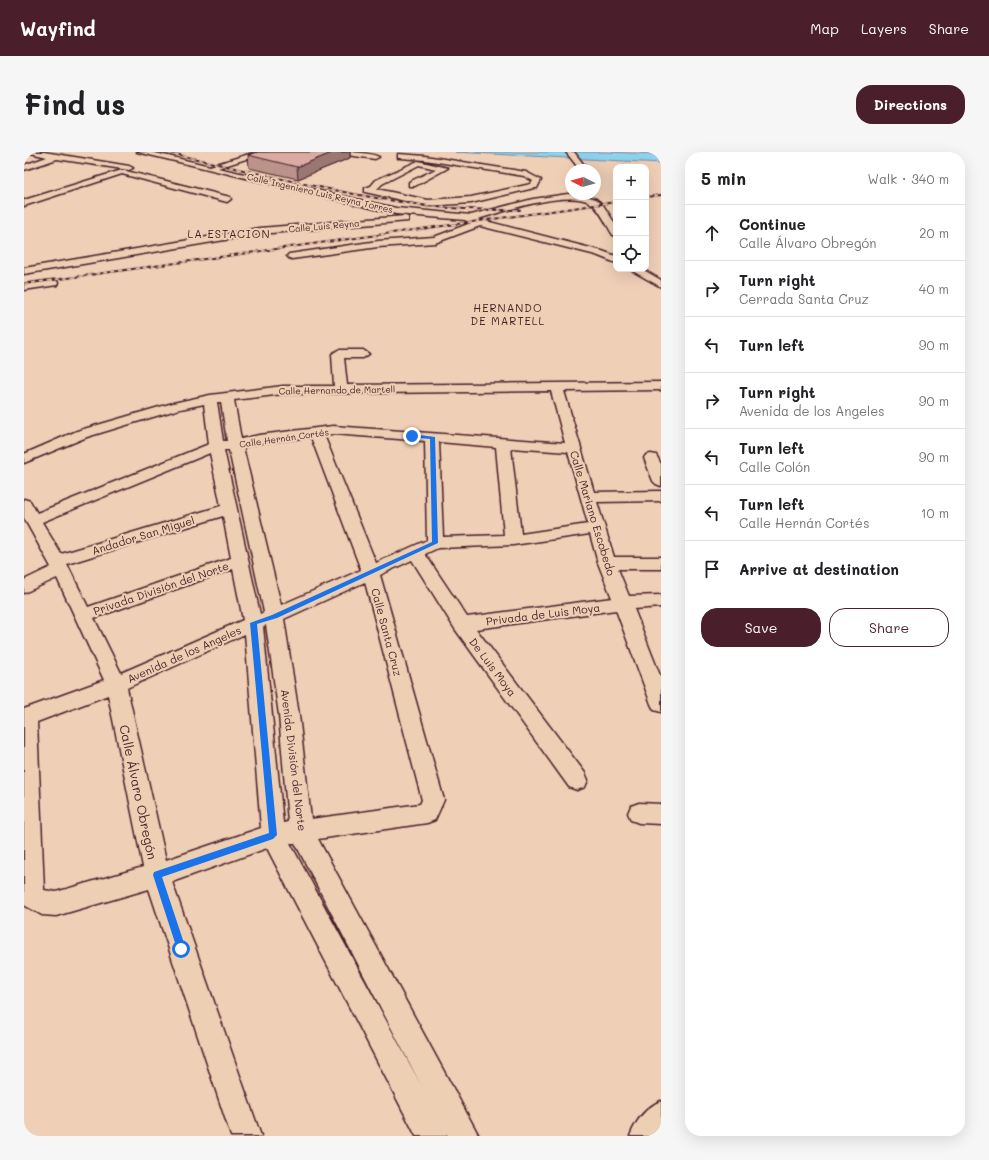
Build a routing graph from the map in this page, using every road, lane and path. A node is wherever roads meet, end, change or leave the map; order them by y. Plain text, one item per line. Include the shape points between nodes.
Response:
1 (30, 152) edge
2 (141, 152) edge
3 (264, 152) edge
4 (340, 152) edge
5 (570, 152) edge
6 (57, 156) junction
7 (401, 156) dead end
8 (375, 157) dead end
9 (182, 162) junction
10 (580, 164) edge
11 (170, 166) dead end
12 (24, 168) edge
13 (211, 168) junction
14 (158, 171) dead end
15 (400, 183) junction
16 (427, 187) dead end
17 (449, 192) dead end
18 (565, 197) edge
19 (228, 199) dead end
20 (471, 200) junction
21 (593, 200) edge
22 (458, 201) junction
23 (24, 203) edge
24 (469, 218) junction
25 (613, 229) edge
26 (523, 234) junction
27 (488, 236) dead end
28 (466, 238) dead end
29 (435, 240) junction
30 (292, 256) dead end
31 (613, 259) edge
32 (24, 271) edge
33 (642, 272) edge
34 (656, 277) edge
35 (52, 283) dead end
36 (661, 284) edge
37 (24, 286) edge
38 (363, 354) dead end
39 (661, 386) edge
40 (556, 387) junction
41 (341, 390) junction
42 (219, 398) junction
43 (316, 432) junction
44 (432, 437) junction
45 (503, 443) junction
46 (226, 445) junction
47 (573, 448) junction
48 (651, 458) dead end
49 (24, 459) edge
50 (661, 481) edge
51 (661, 496) edge
52 (587, 497) junction
53 (24, 504) edge
54 (230, 509) junction
55 (31, 526) edge
56 (596, 528) junction
57 (513, 540) junction
58 (435, 543) junction
59 (414, 551) junction
60 (239, 561) junction
61 (661, 563) edge
62 (607, 564) junction
63 (59, 565) junction
64 (371, 573) junction
65 (24, 587) edge
66 (661, 602) edge
67 (624, 604) junction
68 (84, 615) junction
69 (274, 616) junction
70 (253, 623) junction
71 (462, 624) junction
72 (116, 684) junction
73 (661, 704) edge
74 (25, 718) edge
75 (578, 780) dead end
76 (639, 813) dead end
77 (661, 814) edge
78 (301, 831) junction
79 (273, 835) junction
80 (157, 875) junction
81 (246, 1136) edge
82 (432, 1136) edge
83 (464, 1136) edge

1 - 6 street
2 - 9 street, Calle Ingeniero Luis Reyna Torres
3 - 13 street
4 - 8 street
5 - 10 street
6 - 12 street
6 - 14 street via 152,173
7 - 20 street via 526,174 537,180 534,186
9 - 11 street
9 - 13 street, Calle Ingeniero Luis Reyna Torres
13 - 24 street, Calle Ingeniero Luis Reyna Torres via 396,211
15 - 16 street
15 - 22 street
15 - 22 street via 379,183 368,190 428,203
17 - 20 street
18 - 24 street, Calle Luis Reyna
19 - 23 street via 122,172
20 - 22 street
20 - 24 street via 475,209
21 - 25 street
24 - 26 street, Calle Ingeniero Luis Reyna Torres
24 - 29 street, Calle Luis Reyna
24 - 32 street, Calle Luis Reyna via 260,231
26 - 27 street
26 - 31 street, Calle Ingeniero Luis Reyna Torres
28 - 29 street, Calle Luis Reyna
29 - 30 street, Calle Luis Reyna via 378,244
33 - 34 street
34 - 36 street
35 - 37 street
38 - 41 street via 338,354
39 - 40 street, Calle Hernando de Martell
40 - 41 street, Calle Hernando de Martell
40 - 47 street, Calle Mariano Escobedo
41 - 42 street, Calle Hernando de Martell via 283,390
42 - 46 street, Avenida División del Norte
42 - 49 street, Calle Hernando de Martell via 173,407 82,434
43 - 44 street, Calle Hernán Cortés via 333,430
43 - 46 street, Calle Hernán Cortés
43 - 64 street, Calle Santa Cruz
44 - 45 street, Calle Hernán Cortés
44 - 58 street
45 - 47 street, Calle Hernán Cortés
45 - 57 street
46 - 54 street, Avenida División del Norte
46 - 55 street, Calle Hernán Cortés
46 - 69 street, Avenida División del Norte
47 - 52 street, Calle Mariano Escobedo
48 - 50 street
51 - 52 street
52 - 56 street, Calle Mariano Escobedo
53 - 55 street, Calle Álvaro Obregón
54 - 60 street, Avenida División del Norte
54 - 63 street, Andador San Miguel
55 - 63 street, Calle Álvaro Obregón
56 - 57 street, Avenida de los Angeles
56 - 62 street, Calle Mariano Escobedo
57 - 58 street, Avenida de los Angeles
58 - 59 street, Avenida de los Angeles
59 - 64 street, Avenida de los Angeles
59 - 71 street, De Luis Moya
60 - 68 street, Privada División del Norte
60 - 70 street, Avenida División del Norte
61 - 62 street
62 - 67 street, Calle Mariano Escobedo
63 - 65 street, Andador San Miguel
63 - 68 street, Calle Álvaro Obregón
64 - 69 street, Avenida de los Angeles
64 - 78 street, Calle Santa Cruz via 433,800 427,813
66 - 67 street, Privada de Luis Moya
67 - 71 street, Privada de Luis Moya
67 - 73 street, Calle Mariano Escobedo
68 - 72 street, Calle Álvaro Obregón
69 - 70 street, Avenida de los Angeles
69 - 78 street, Avenida División del Norte via 289,715
70 - 72 street, Avenida de los Angeles
70 - 79 street, Avenida División del Norte
71 - 75 street, De Luis Moya
72 - 74 street, Avenida de los Angeles
72 - 80 street, Calle Álvaro Obregón
74 - 80 street via 32,896 42,903 56,904
76 - 77 street
78 - 79 street
78 - 83 street, Avenida División del Norte
79 - 80 street
79 - 82 street, Avenida División del Norte
80 - 81 street, Calle Álvaro Obregón

